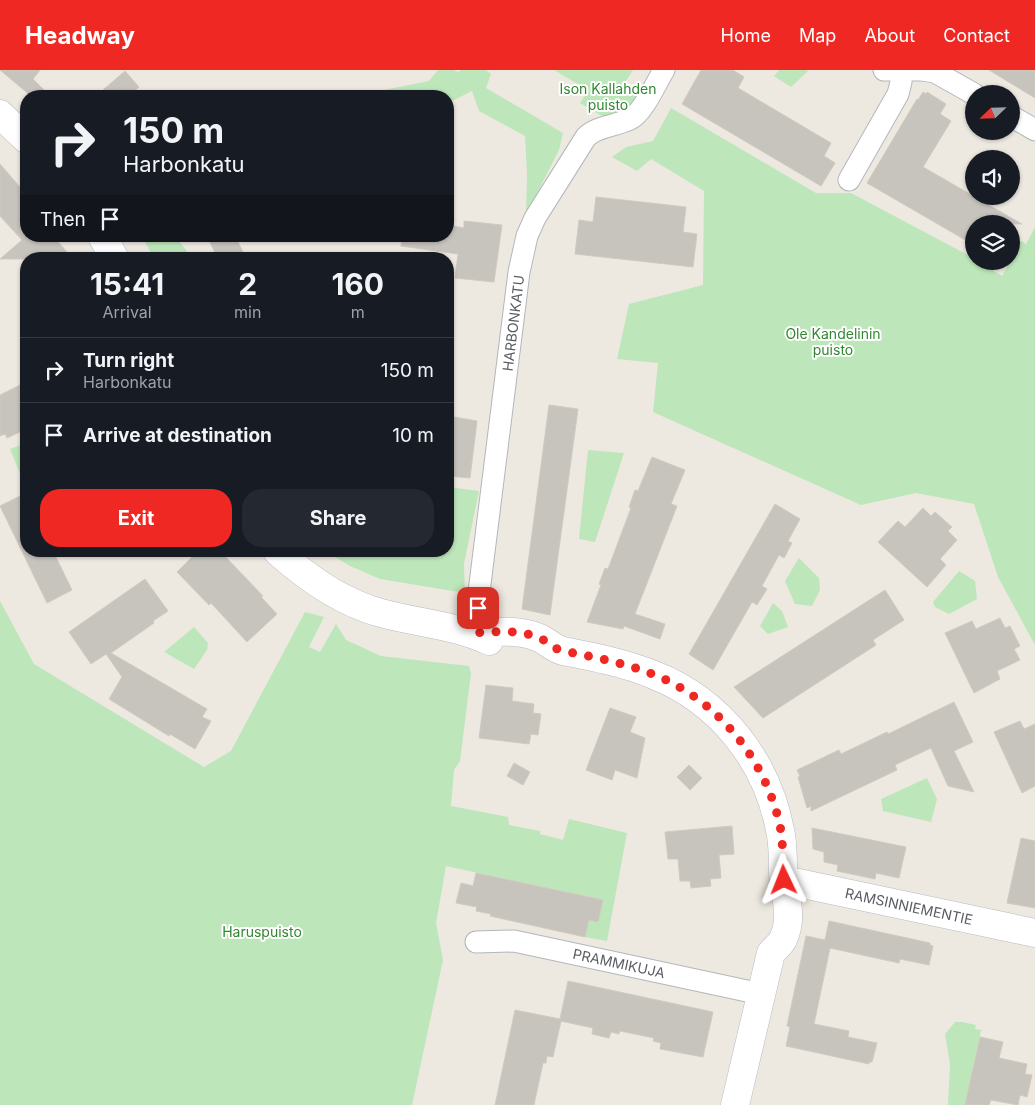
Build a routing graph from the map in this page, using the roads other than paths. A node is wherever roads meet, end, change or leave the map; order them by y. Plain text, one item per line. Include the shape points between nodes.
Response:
1 (664, 70) edge
2 (884, 70) edge
3 (900, 70) edge
4 (965, 89) edge
5 (0, 114) edge
6 (1020, 121) edge
7 (1035, 130) edge
8 (20, 133) edge
9 (849, 180) dead end
10 (284, 557) edge
11 (473, 633) junction
12 (784, 880) junction
13 (1035, 933) edge
14 (476, 942) dead end
15 (761, 994) junction
16 (735, 1105) edge

1 - 11 street, HARBONKATU via 636,115 586,137 527,236 519,272
2 - 3 street
3 - 4 street via 936,72
3 - 9 street via 898,94
5 - 8 street
6 - 7 street
10 - 11 street via 321,586 360,605 380,613
11 - 12 street via 522,653 533,655 554,649 614,662 655,675 698,698 737,736 765,782 781,831
12 - 13 street, RAMSINNIEMENTIE
12 - 15 street via 770,913 765,937 771,952
14 - 15 street, PRAMMIKUJA via 514,941
15 - 16 street

